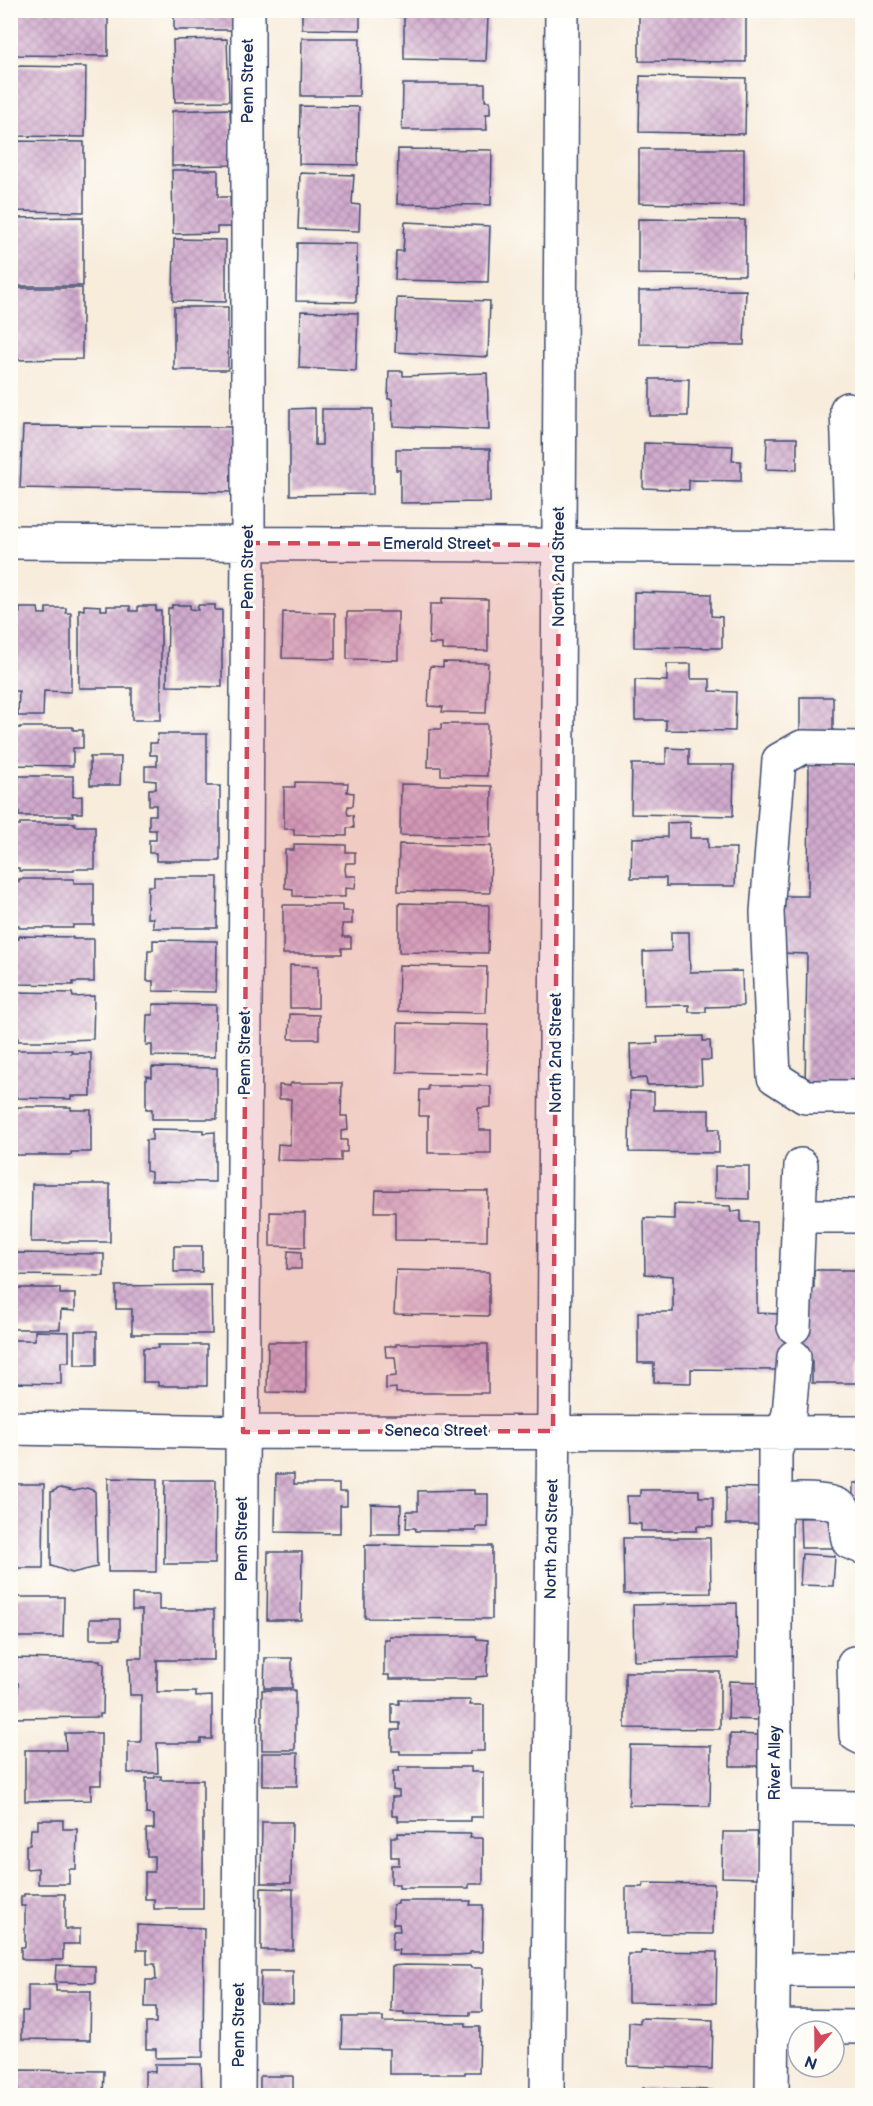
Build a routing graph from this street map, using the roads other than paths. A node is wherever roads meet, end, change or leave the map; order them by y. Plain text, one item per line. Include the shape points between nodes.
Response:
1 (248, 10) edge
2 (562, 10) edge
3 (847, 409) dead end
4 (10, 542) edge
5 (248, 543) junction
6 (559, 545) junction
7 (857, 547) edge
8 (862, 748) edge
9 (862, 1097) edge
10 (801, 1165) dead end
11 (799, 1216) junction
12 (862, 1216) edge
13 (10, 1428) edge
14 (553, 1431) junction
15 (243, 1432) junction
16 (781, 1432) junction
17 (862, 1433) edge
18 (775, 1500) junction
19 (862, 1547) edge
20 (854, 1664) dead end
21 (862, 1738) edge
22 (775, 1807) junction
23 (862, 1808) edge
24 (862, 1970) edge
25 (773, 1971) junction
26 (772, 2026) junction
27 (862, 2027) edge
28 (238, 2096) edge
29 (547, 2096) edge
30 (772, 2096) edge

1 - 5 street, Penn Street
2 - 6 street, North 2nd Street
3 - 7 street
4 - 5 street, Emerald Street
5 - 6 street, Emerald Street
5 - 15 street, Penn Street
6 - 7 street, Emerald Street
6 - 14 street, North 2nd Street
8 - 9 street via 802,747 779,760 767,912 774,1077 805,1097
10 - 11 street, River Alley
11 - 12 street
11 - 16 street, River Alley via 789,1414
13 - 15 street, Seneca Street
14 - 15 street, Seneca Street
14 - 16 street, Seneca Street
14 - 29 street, North 2nd Street
15 - 28 street, Penn Street
16 - 17 street, Seneca Street
16 - 18 street, River Alley via 775,1452
18 - 19 street via 838,1506 846,1516 849,1542
18 - 22 street, River Alley
20 - 21 street via 856,1735
22 - 23 street
22 - 25 street, River Alley
24 - 25 street
25 - 26 street, River Alley
26 - 27 street
26 - 30 street, River Alley

